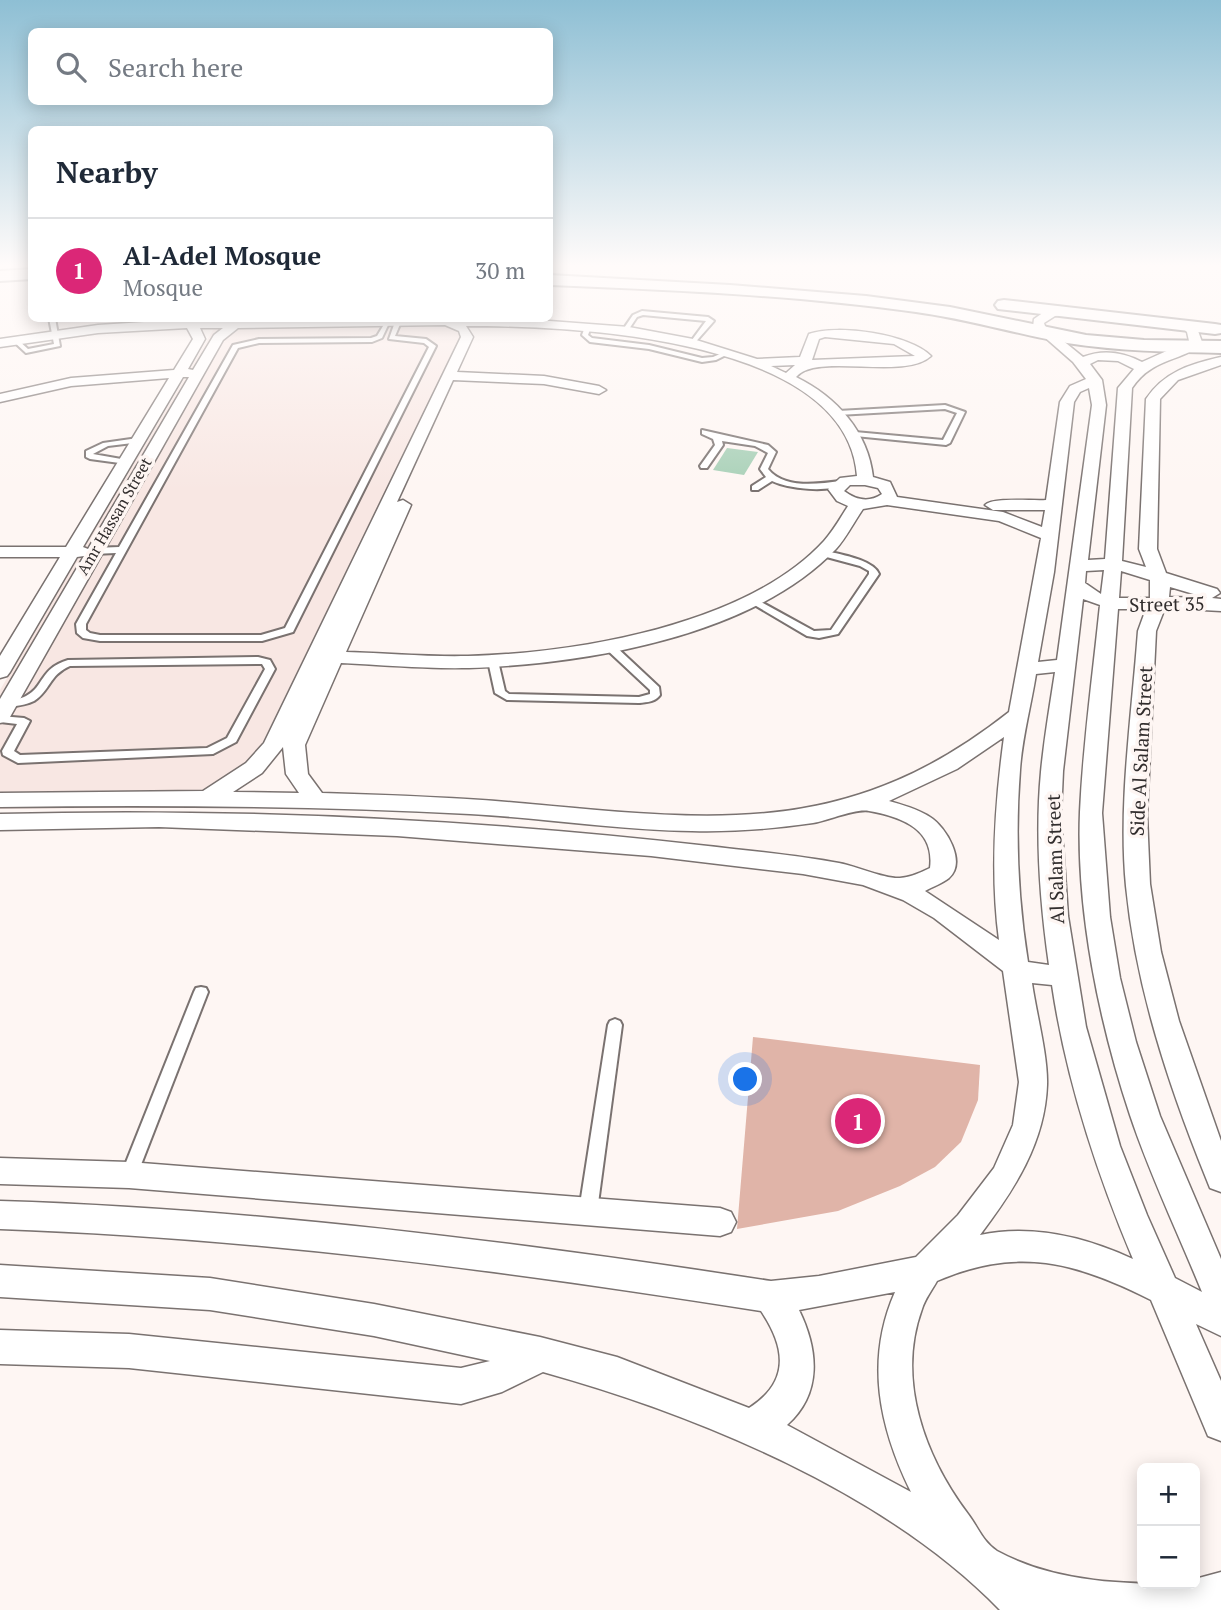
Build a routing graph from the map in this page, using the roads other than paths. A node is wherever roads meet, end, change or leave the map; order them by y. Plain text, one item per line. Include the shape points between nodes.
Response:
1 (198, 341) edge
2 (217, 341) edge
3 (258, 341) edge
4 (426, 341) edge
5 (464, 341) edge
6 (476, 341) edge
7 (600, 341) edge
8 (677, 341) edge
9 (694, 341) edge
10 (812, 341) edge
11 (897, 341) edge
12 (1055, 341) edge
13 (1100, 341) edge
14 (1143, 341) edge
15 (1182, 341) edge
16 (1204, 341) edge
17 (692, 344) junction
18 (1221, 347) edge
19 (727, 353) junction
20 (751, 360) junction
21 (1221, 361) edge
22 (806, 363) junction
23 (1141, 368) junction
24 (1089, 371) junction
25 (178, 373) junction
26 (198, 373) junction
27 (454, 377) junction
28 (789, 378) junction
29 (598, 390) dead end
30 (0, 398) edge
31 (1124, 403) junction
32 (1152, 407) junction
33 (838, 412) junction
34 (705, 432) dead end
35 (855, 434) junction
36 (717, 443) junction
37 (137, 451) junction
38 (412, 466) junction
39 (704, 466) dead end
40 (771, 478) junction
41 (865, 480) junction
42 (840, 485) junction
43 (755, 488) dead end
44 (888, 495) junction
45 (858, 503) junction
46 (1054, 504) junction
47 (987, 509) junction
48 (1050, 536) junction
49 (121, 550) junction
50 (93, 551) junction
51 (0, 552) edge
52 (70, 552) junction
53 (364, 552) junction
54 (382, 552) junction
55 (822, 553) junction
56 (1113, 564) junction
57 (1077, 576) junction
58 (1158, 576) junction
59 (1221, 595) edge
60 (751, 600) junction
61 (1109, 603) junction
62 (1158, 603) junction
63 (1221, 605) edge
64 (609, 646) junction
65 (32, 657) junction
66 (326, 657) junction
67 (492, 661) junction
68 (3, 663) edge
69 (1067, 664) junction
70 (1026, 670) junction
71 (2, 713) edge
72 (1017, 715) junction
73 (284, 745) junction
74 (211, 796) junction
75 (0, 800) edge
76 (315, 800) junction
77 (864, 802) junction
78 (0, 822) edge
79 (896, 887) junction
80 (1015, 968) junction
81 (1063, 975) junction
82 (201, 992) dead end
83 (615, 1025) dead end
84 (0, 1171) edge
85 (129, 1175) junction
86 (1221, 1178) edge
87 (588, 1211) junction
88 (0, 1215) edge
89 (720, 1222) dead end
90 (925, 1270) junction
91 (0, 1281) edge
92 (1164, 1291) junction
93 (771, 1297) junction
94 (1221, 1298) edge
95 (1221, 1320) edge
96 (0, 1347) edge
97 (540, 1354) junction
98 (1221, 1423) edge
99 (752, 1427) junction
100 (984, 1565) junction
101 (1221, 1592) edge
102 (1028, 1610) edge

1 - 25 street, Amr Hassan Street
2 - 26 street, Amr Hassan Street
3 - 49 lane via 235,346
4 - 49 lane via 433,346 289,630 262,638 88,636 81,631 81,624
5 - 27 street
6 - 27 street
7 - 19 lane via 702,360
8 - 17 street
9 - 17 lane
10 - 22 street
11 - 22 street via 925,356 915,361
12 - 24 street
13 - 14 street
15 - 23 street
16 - 18 street
17 - 19 street
19 - 20 street
20 - 22 street
20 - 28 street
21 - 32 street via 1168,380 1158,389
22 - 28 street
23 - 24 street via 1130,360 1091,357
23 - 31 street, Al Salam Street via 1125,388
24 - 46 street via 1068,402
24 - 57 street, Al Salam Street via 1098,421
25 - 26 street
25 - 30 street via 87,379
25 - 37 street, Amr Hassan Street
26 - 37 street, Amr Hassan Street
27 - 29 street via 544,380
27 - 38 street
28 - 33 street
31 - 32 street
31 - 56 street, Al Salam Street
32 - 58 street, Side Al Salam Street via 1148,549
33 - 35 street
33 - 35 lane via 945,407 961,412 946,443
34 - 36 lane
35 - 41 street via 862,449
36 - 39 lane
36 - 40 lane via 760,444 772,452 764,470
37 - 50 street, Amr Hassan Street
37 - 52 street, Amr Hassan Street
38 - 53 street
38 - 54 street
40 - 42 lane via 803,485
40 - 43 lane
41 - 42 street
41 - 44 street via 875,482
42 - 45 street via 836,488 841,498
44 - 45 street
44 - 47 street
45 - 55 street
46 - 47 street
46 - 48 street
47 - 48 street
48 - 70 street
49 - 50 lane
50 - 52 street
50 - 65 street, Amr Hassan Street
51 - 52 street
52 - 68 street, Amr Hassan Street
53 - 54 street
53 - 66 street
54 - 66 street
55 - 60 street
55 - 60 lane via 873,570 834,632 811,634
56 - 57 street, Street 35
56 - 58 street, Street 35
56 - 61 street, Al Salam Street
57 - 61 street, Street 35 via 1089,595
57 - 69 street, Al Salam Street
58 - 59 street, Street 35
58 - 62 street, Side Al Salam Street
60 - 64 street via 707,619
61 - 62 street, Street 35
61 - 94 street, Al Salam Street via 1091,813 1101,941 1122,1042 1145,1116
62 - 63 street, Street 35
62 - 86 street, Side Al Salam Street via 1146,644 1136,815 1138,884 1165,1021
64 - 67 street
64 - 67 lane via 655,689 655,695 639,700 514,698 499,693
65 - 68 street
65 - 71 street, Amr Hassan Street
66 - 67 street
66 - 73 street
69 - 70 street
69 - 81 street, Al Salam Street via 1050,815
70 - 72 street
71 - 71 lane via 24,721 8,751 18,759 209,751 232,740 270,670 258,660 68,663 54,669 33,699
72 - 77 street via 940,769
72 - 80 street via 1006,839
73 - 74 street
73 - 76 street
74 - 75 street
74 - 76 street
76 - 77 street via 721,823 791,819
77 - 79 street via 922,821 938,836 945,855 940,872 918,884
78 - 79 street via 202,820 524,836 833,869
79 - 80 street via 962,923
80 - 81 street
80 - 90 street via 1033,1082 1028,1125 1005,1177 969,1226
81 - 92 street, Al Salam Street via 1083,1073 1105,1146
82 - 85 lane
83 - 87 lane
84 - 85 street
85 - 87 street
87 - 89 street
88 - 93 street via 225,1227 398,1244
90 - 92 street via 992,1247 1032,1246 1074,1252 1116,1266
90 - 93 street
90 - 100 street via 905,1307 895,1353 898,1404 913,1458 936,1502
91 - 97 street via 210,1294 374,1320
92 - 95 street
92 - 98 street, Al Salam Street
93 - 99 street via 790,1321 799,1352 795,1382 779,1409
96 - 97 street via 129,1351 461,1386 516,1370
97 - 99 street via 617,1375
99 - 100 street via 910,1512
100 - 101 street via 1047,1591 1113,1604 1176,1604
100 - 102 street

